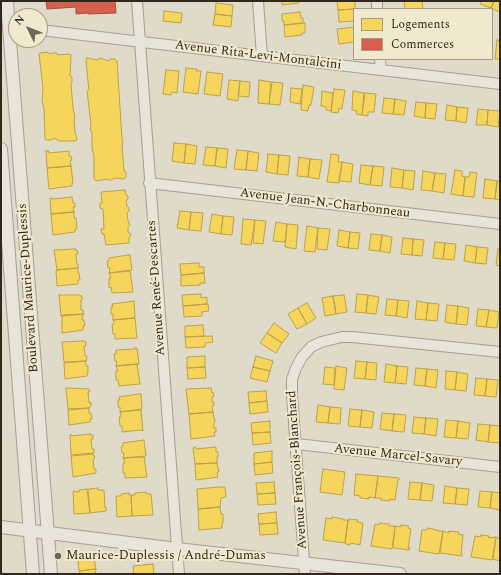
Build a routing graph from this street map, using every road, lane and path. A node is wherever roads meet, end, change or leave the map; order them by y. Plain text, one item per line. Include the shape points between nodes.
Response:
1 (7, 1) edge
2 (137, 1) edge
3 (258, 1) edge
4 (8, 14) edge
5 (48, 31) edge
6 (140, 42) junction
7 (11, 48) edge
8 (262, 56) junction
9 (380, 60) edge
10 (381, 70) junction
11 (500, 84) edge
12 (1, 149) edge
13 (150, 183) junction
14 (500, 224) edge
15 (500, 352) edge
16 (297, 444) junction
17 (500, 467) edge
18 (1, 528) edge
19 (30, 531) junction
20 (48, 533) junction
21 (177, 549) junction
22 (305, 569) edge
23 (33, 574) edge
24 (51, 574) edge
25 (179, 574) edge
26 (400, 574) edge

1 - 4 street, Boulevard Maurice-Duplessis
2 - 6 street, Avenue René-Descartes
3 - 8 street
5 - 6 street, Avenue Rita-Levi-Montalcini
6 - 8 street, Avenue Rita-Levi-Montalcini
6 - 13 street, Avenue René-Descartes
7 - 20 street, Boulevard Maurice-Duplessis
8 - 10 street, Avenue Rita-Levi-Montalcini
9 - 10 street
10 - 11 street, Avenue Rita-Levi-Montalcini
12 - 19 street, Boulevard Maurice-Duplessis
13 - 14 street, Avenue Jean-N.-Charbonneau
13 - 21 street, Avenue René-Descartes
15 - 16 street, Avenue François-Blanchard via 352,337 321,342 311,347 302,357 292,379
16 - 17 street, Avenue Marcel-Savary
16 - 22 street, Avenue François-Blanchard
18 - 19 street
19 - 20 street
19 - 23 street, Boulevard Maurice-Duplessis
20 - 21 street
20 - 24 street, Boulevard Maurice-Duplessis
21 - 22 street
21 - 25 street, Avenue René-Descartes
22 - 26 street

